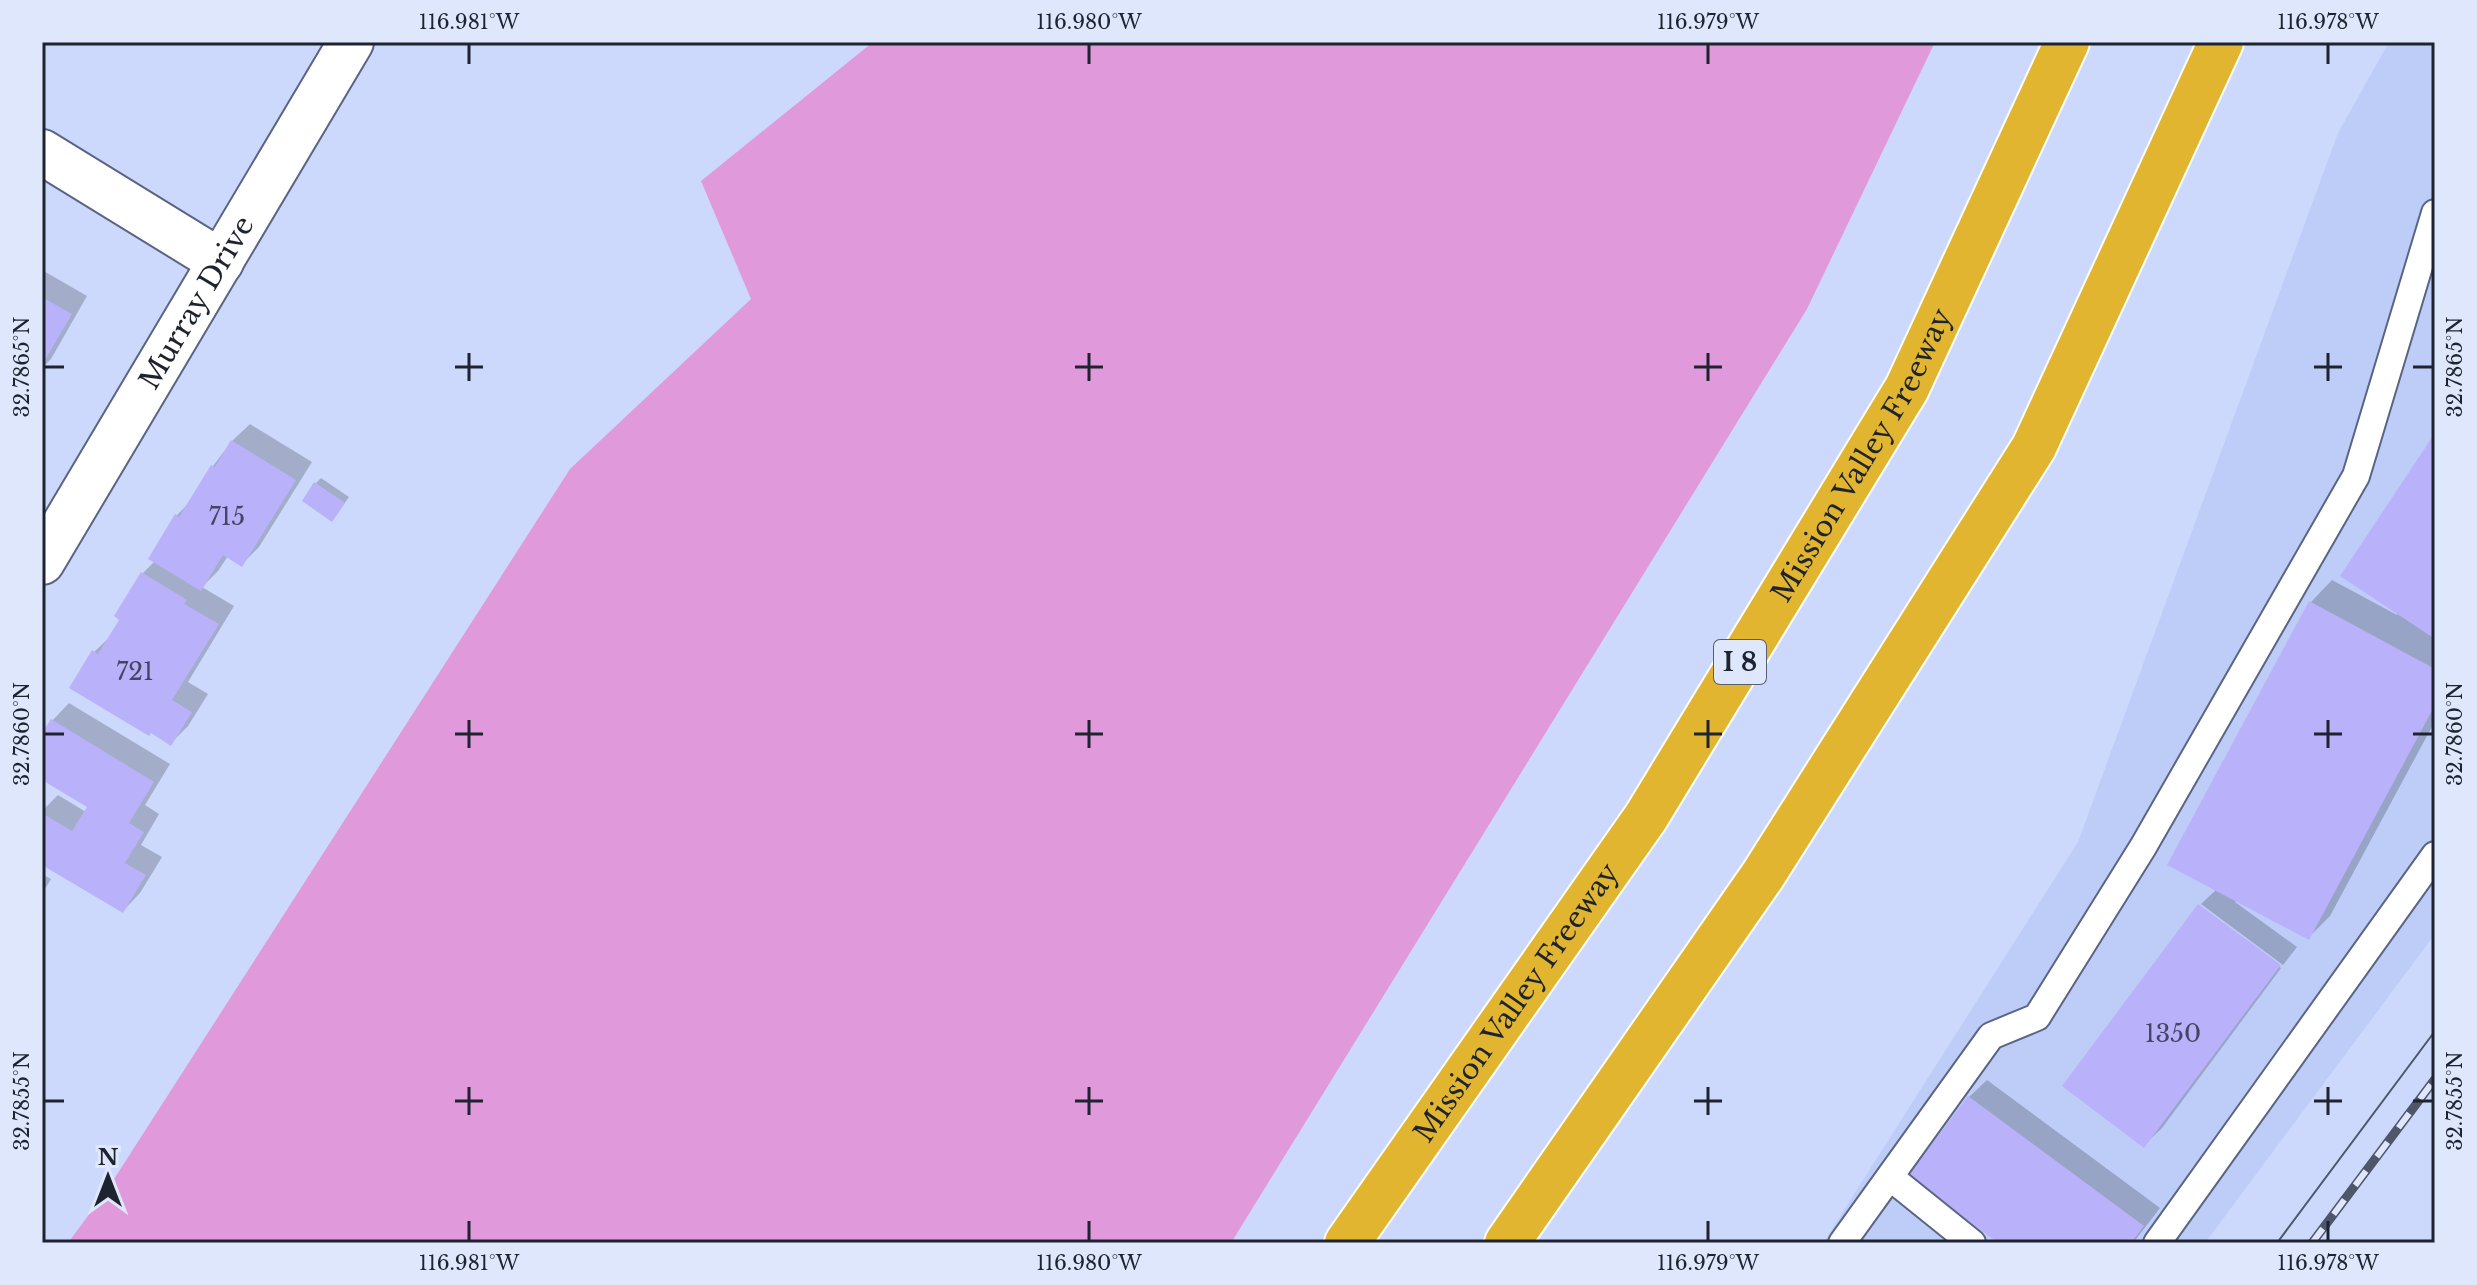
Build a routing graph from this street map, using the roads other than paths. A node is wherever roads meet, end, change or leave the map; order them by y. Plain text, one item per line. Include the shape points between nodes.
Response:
1 (351, 42) edge
2 (2067, 42) edge
3 (2221, 42) edge
4 (42, 152) edge
5 (2435, 213) edge
6 (221, 262) junction
7 (42, 562) edge
8 (2435, 855) edge
9 (1890, 1177) junction
10 (1347, 1243) edge
11 (1507, 1243) edge
12 (1842, 1243) edge
13 (1972, 1243) edge
14 (2157, 1243) edge

1 - 6 street, Murray Drive
2 - 10 highway, Mission Valley Freeway / I 8 via 1907,388 1646,817
3 - 11 highway via 2034,447 1763,875
4 - 6 street
5 - 9 lane via 2349,490 2143,847 2037,1017 1991,1036
6 - 7 street, Murray Drive
8 - 14 lane
9 - 12 lane
9 - 13 lane

